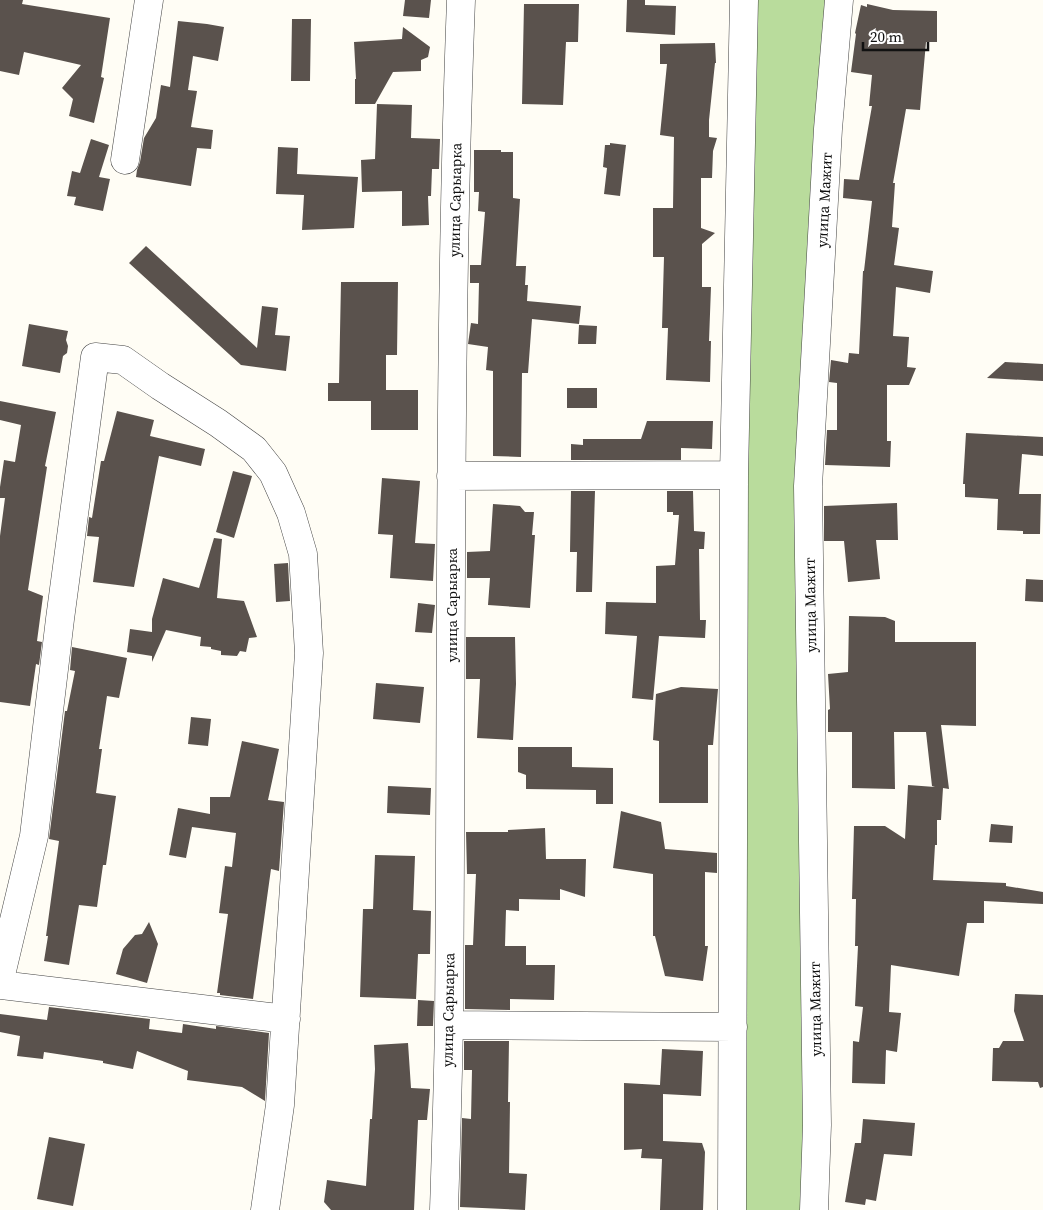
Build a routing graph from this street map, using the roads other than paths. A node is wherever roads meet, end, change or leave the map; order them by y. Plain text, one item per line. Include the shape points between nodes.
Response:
1 (149, 0) edge
2 (461, 0) edge
3 (744, 0) edge
4 (839, 0) edge
5 (125, 160) dead end
6 (734, 475) junction
7 (451, 476) junction
8 (0, 979) edge
9 (0, 985) edge
10 (286, 1019) junction
11 (449, 1025) junction
12 (733, 1027) junction
13 (265, 1210) edge
14 (444, 1210) edge
15 (732, 1210) edge
16 (814, 1210) edge

1 - 5 street
2 - 7 street, улица Сарыарка
3 - 6 street
4 - 16 street, улица Мажит via 828,128 808,486 817,1125
6 - 7 street
6 - 12 street
7 - 11 street, улица Сарыарка
8 - 10 street via 34,836 95,357 123,360 254,449 273,473 291,513 303,554 309,653
9 - 10 street
10 - 13 street via 280,1105
11 - 12 street
11 - 14 street, улица Сарыарка
12 - 15 street

